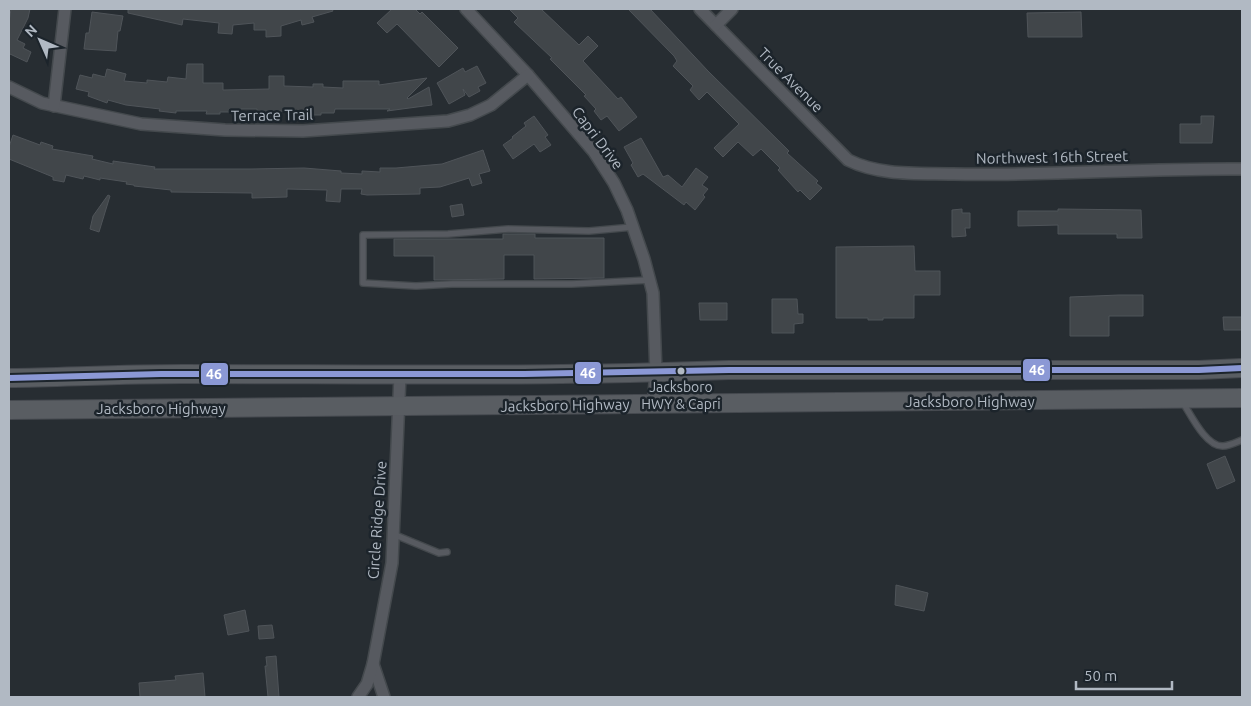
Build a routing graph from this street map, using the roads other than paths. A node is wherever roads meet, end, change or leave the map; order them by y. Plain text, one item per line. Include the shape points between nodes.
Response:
1 (65, 9) edge
2 (466, 9) edge
3 (700, 9) edge
4 (732, 9) edge
5 (716, 25) junction
6 (528, 75) junction
7 (9, 87) edge
8 (54, 106) junction
9 (863, 167) joint
10 (1242, 169) edge
11 (633, 227) junction
12 (649, 280) junction
13 (1242, 368) edge
14 (1199, 370) junction
15 (656, 373) junction
16 (400, 375) junction
17 (9, 378) edge
18 (1242, 398) edge
19 (1200, 399) junction
20 (1181, 400) junction
21 (653, 404) junction
22 (398, 406) junction
23 (9, 410) edge
24 (1242, 440) edge
25 (393, 534) junction
26 (447, 552) dead end
27 (372, 664) junction
28 (358, 697) edge
29 (384, 697) edge

1 - 8 street
2 - 6 street, Capri Drive
3 - 5 street, True Avenue
4 - 5 street
5 - 9 street, True Avenue via 848,160
6 - 8 street, Terrace Trail via 491,105 470,116 448,121 303,131 141,124
6 - 11 street, Capri Drive via 594,152 614,183
7 - 8 street, Terrace Trail
9 - 10 street, Northwest 16th Street via 889,172 989,174
11 - 12 street, Capri Drive
11 - 12 lane via 589,231 508,229 448,234 363,235 363,283 416,286
12 - 15 street, Capri Drive via 653,293
13 - 14 main road, Jacksboro Highway
14 - 15 main road, Jacksboro Highway via 729,370
14 - 19 main road
15 - 16 main road, Jacksboro Highway
15 - 21 street, Capri Drive
16 - 17 main road, Jacksboro Highway via 182,374
16 - 22 street, Circle Ridge Drive
18 - 19 main road, Jacksboro Highway
19 - 20 main road, Jacksboro Highway
20 - 21 main road, Jacksboro Highway
20 - 24 lane via 1214,445 1225,447
21 - 22 main road, Jacksboro Highway
22 - 23 main road, Jacksboro Highway
22 - 25 street, Circle Ridge Drive
25 - 26 lane via 439,553
25 - 27 street, Circle Ridge Drive via 392,563
27 - 28 street, Circle Ridge Drive via 367,684
27 - 29 street

